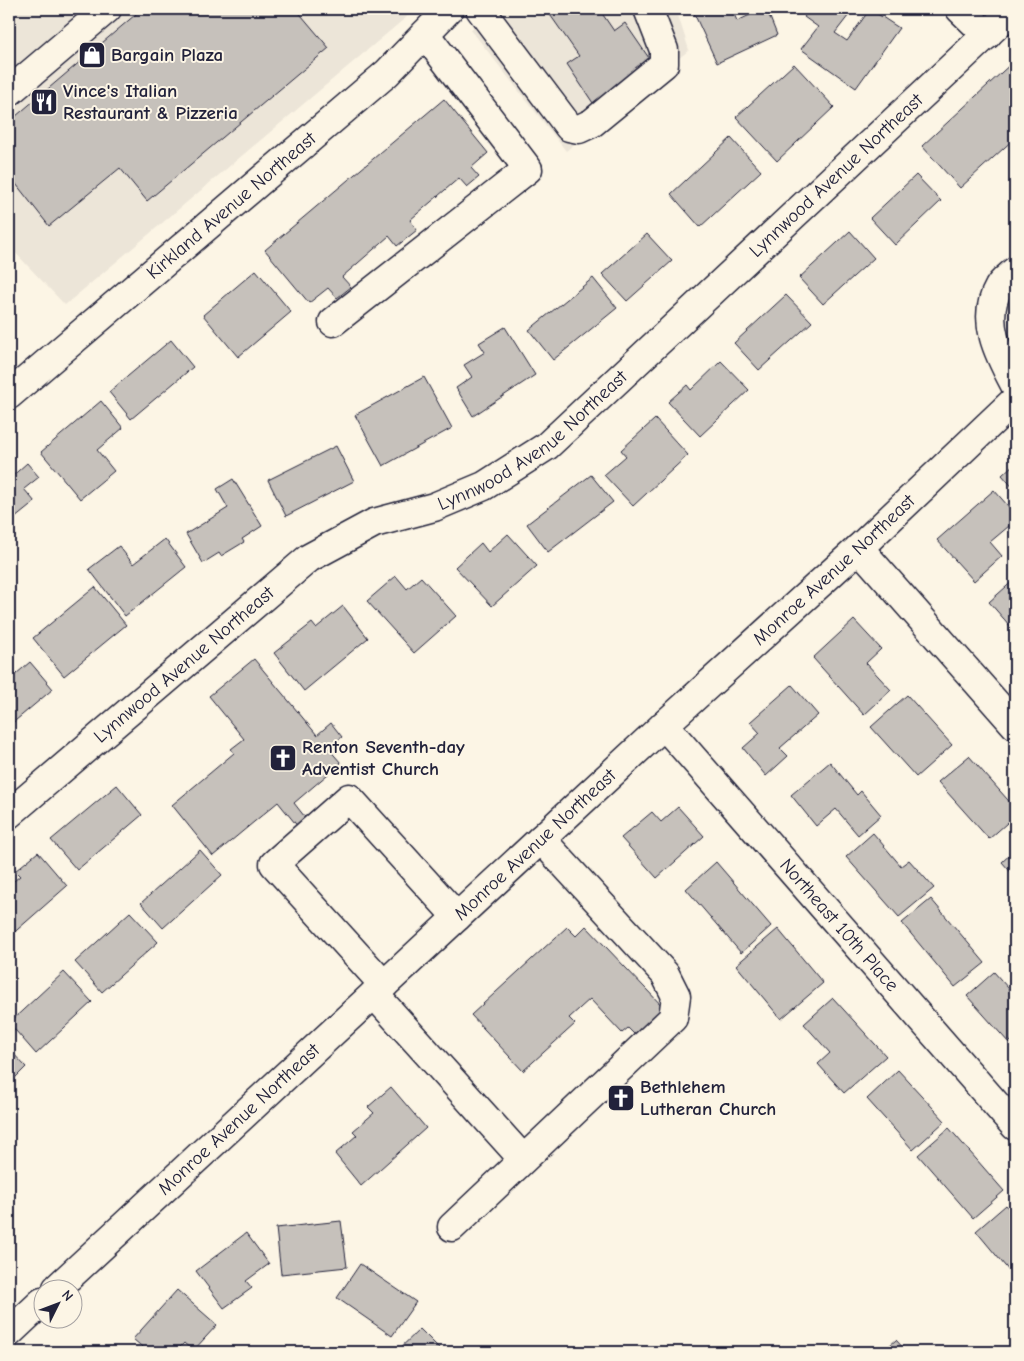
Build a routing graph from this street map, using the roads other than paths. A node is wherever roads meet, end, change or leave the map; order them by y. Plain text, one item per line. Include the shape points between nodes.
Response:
1 (106, 9) edge
2 (449, 9) edge
3 (480, 9) edge
4 (648, 9) edge
5 (960, 9) edge
6 (1014, 9) edge
7 (425, 34) junction
8 (987, 35) junction
9 (9, 92) edge
10 (1015, 271) edge
11 (333, 322) dead end
12 (1015, 385) edge
13 (9, 395) edge
14 (1015, 400) edge
15 (859, 548) junction
16 (1015, 724) edge
17 (664, 725) junction
18 (9, 814) edge
19 (541, 839) junction
20 (456, 917) junction
21 (379, 989) junction
22 (1015, 1126) edge
23 (524, 1159) junction
24 (452, 1227) dead end
25 (68, 1278) edge
26 (32, 1311) edge
27 (9, 1333) edge

1 - 9 street
2 - 7 street, Kirkland Avenue Northeast
3 - 4 street via 569,127 579,130 664,64 664,50
5 - 8 street
6 - 8 street, Lynnwood Avenue Northeast
7 - 11 street via 528,169
7 - 13 street, Kirkland Avenue Northeast via 387,73
8 - 18 street, Lynnwood Avenue Northeast via 547,446 484,486 434,507 374,523 309,558
10 - 12 street via 1000,285 991,304 991,331
14 - 15 street, Monroe Avenue Northeast
15 - 16 street
15 - 17 street, Monroe Avenue Northeast
17 - 19 street, Monroe Avenue Northeast
17 - 22 street, Northeast 10th Place
19 - 20 street, Monroe Avenue Northeast
19 - 23 street via 665,974 676,996 673,1018
20 - 21 street, Monroe Avenue Northeast
20 - 21 street via 349,798 274,864
21 - 23 street
21 - 25 street, Monroe Avenue Northeast
23 - 24 street
26 - 27 street

